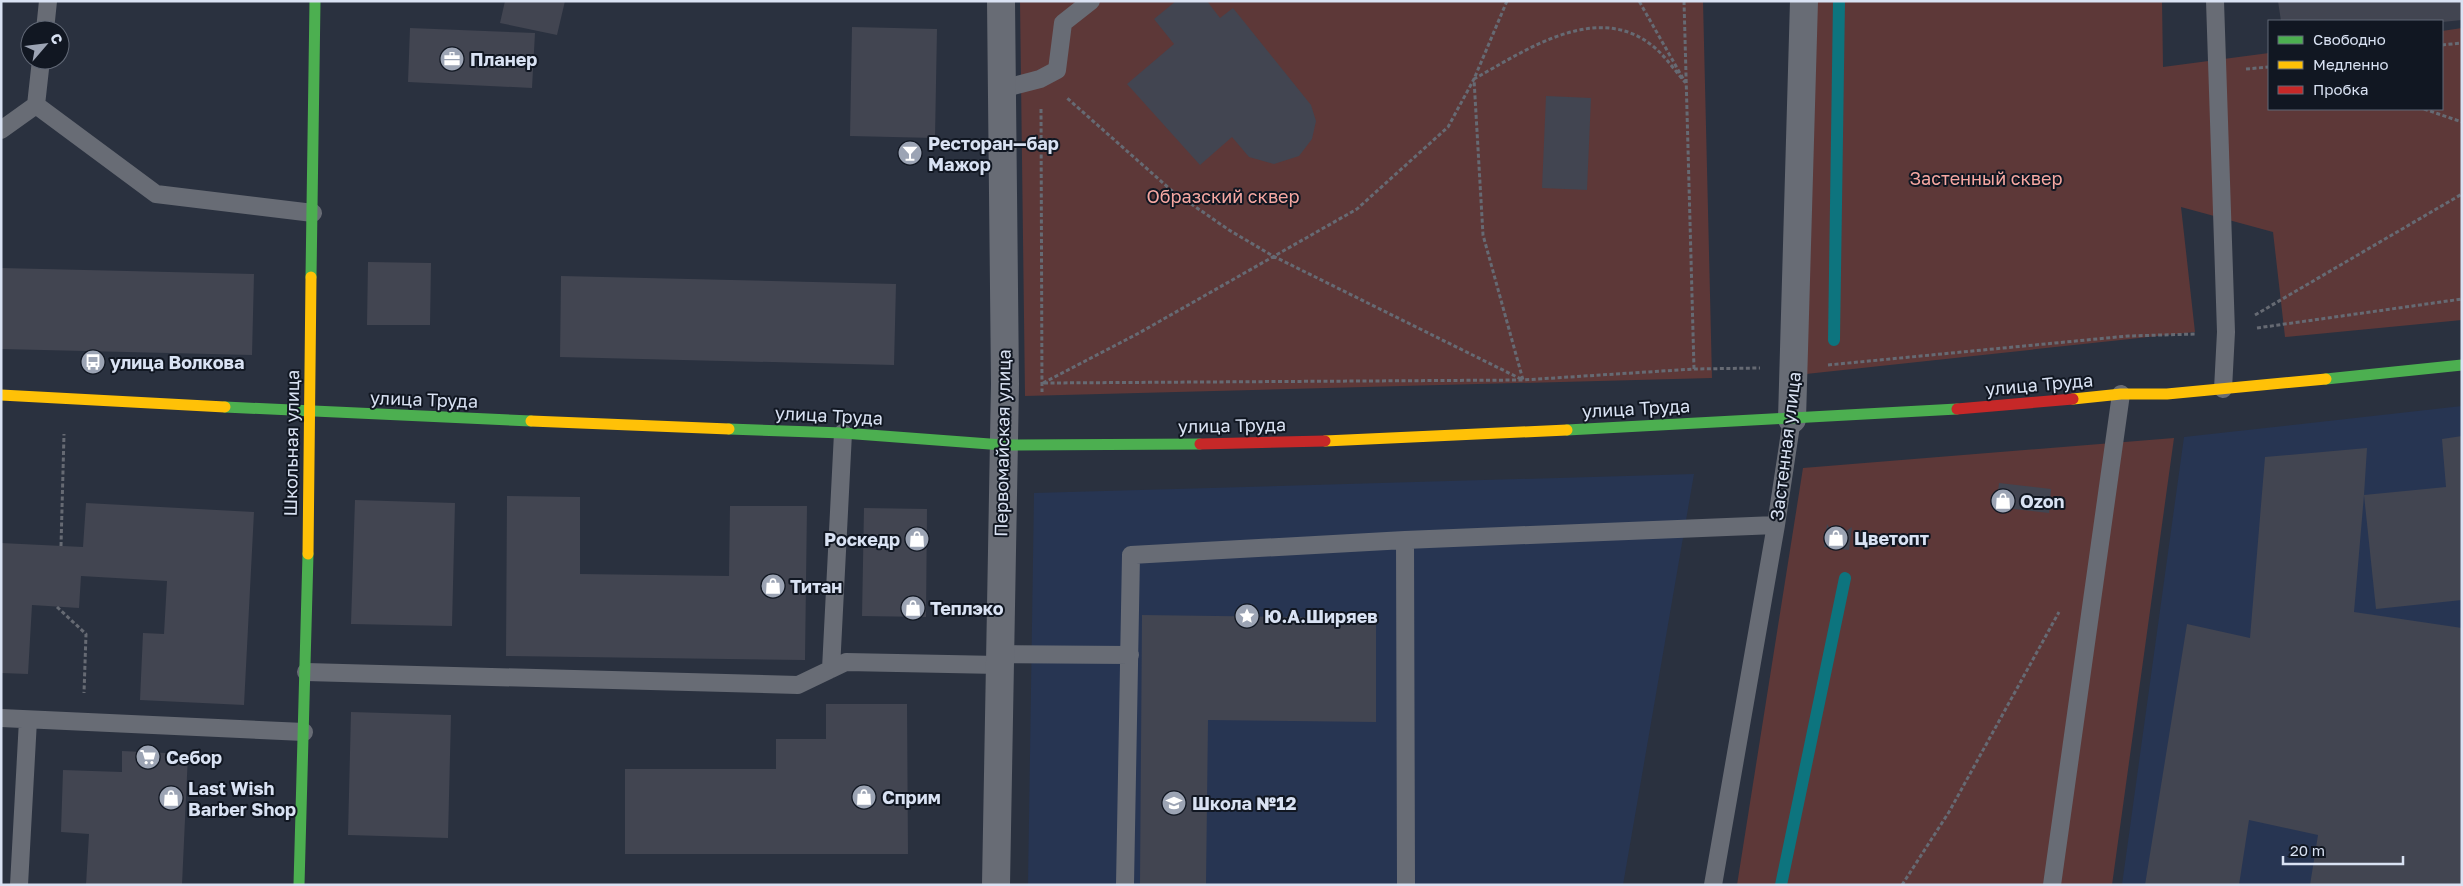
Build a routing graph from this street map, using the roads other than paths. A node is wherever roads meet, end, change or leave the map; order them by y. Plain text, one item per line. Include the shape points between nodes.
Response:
1 (48, 1) edge
2 (315, 1) edge
3 (1001, 1) edge
4 (1091, 1) edge
5 (1804, 1) edge
6 (2215, 1) edge
7 (46, 20) edge
8 (40, 70) edge
9 (1002, 90) junction
10 (36, 106) junction
11 (1, 130) edge
12 (312, 213) junction
13 (2462, 365) edge
14 (2223, 389) junction
15 (2121, 394) junction
16 (1, 396) edge
17 (308, 412) junction
18 (1792, 419) junction
19 (843, 432) junction
20 (1003, 445) junction
21 (1776, 526) junction
22 (1405, 540) junction
23 (1130, 655) junction
24 (999, 660) junction
25 (832, 669) junction
26 (306, 672) junction
27 (1, 718) edge
28 (28, 720) junction
29 (304, 732) junction
30 (19, 885) edge
31 (298, 885) edge
32 (980, 885) edge
33 (996, 885) edge
34 (1125, 885) edge
35 (1406, 885) edge
36 (1713, 885) edge
37 (2052, 885) edge

1 - 7 lane
2 - 12 main road, Школьная улица
3 - 9 street, Первомайская улица
4 - 9 lane via 1063,23 1057,70 1041,83
5 - 18 street, Застенная улица
6 - 14 lane via 2226,332
8 - 10 lane
9 - 20 street, Первомайская улица
10 - 11 lane
10 - 12 lane via 156,194
12 - 17 main road, Школьная улица
13 - 14 main road, улица Труда
14 - 15 main road, улица Труда
15 - 18 main road, улица Труда via 1983,407
15 - 37 lane
16 - 17 main road, улица Труда
17 - 19 main road, улица Труда
17 - 26 main road, Школьная улица
18 - 20 main road, улица Труда via 1280,443
18 - 21 lane, Застенная улица
19 - 20 main road, улица Труда
19 - 25 lane
20 - 24 street, Первомайская улица
21 - 22 lane
21 - 36 lane, Застенная улица
22 - 23 lane via 1131,555
22 - 35 lane
23 - 24 lane
23 - 34 lane
24 - 25 lane via 846,662
24 - 33 street, Первомайская улица
25 - 26 lane via 798,685
26 - 29 main road, Школьная улица
27 - 28 lane
28 - 29 lane
28 - 30 lane
29 - 31 main road, Школьная улица
32 - 33 lane

